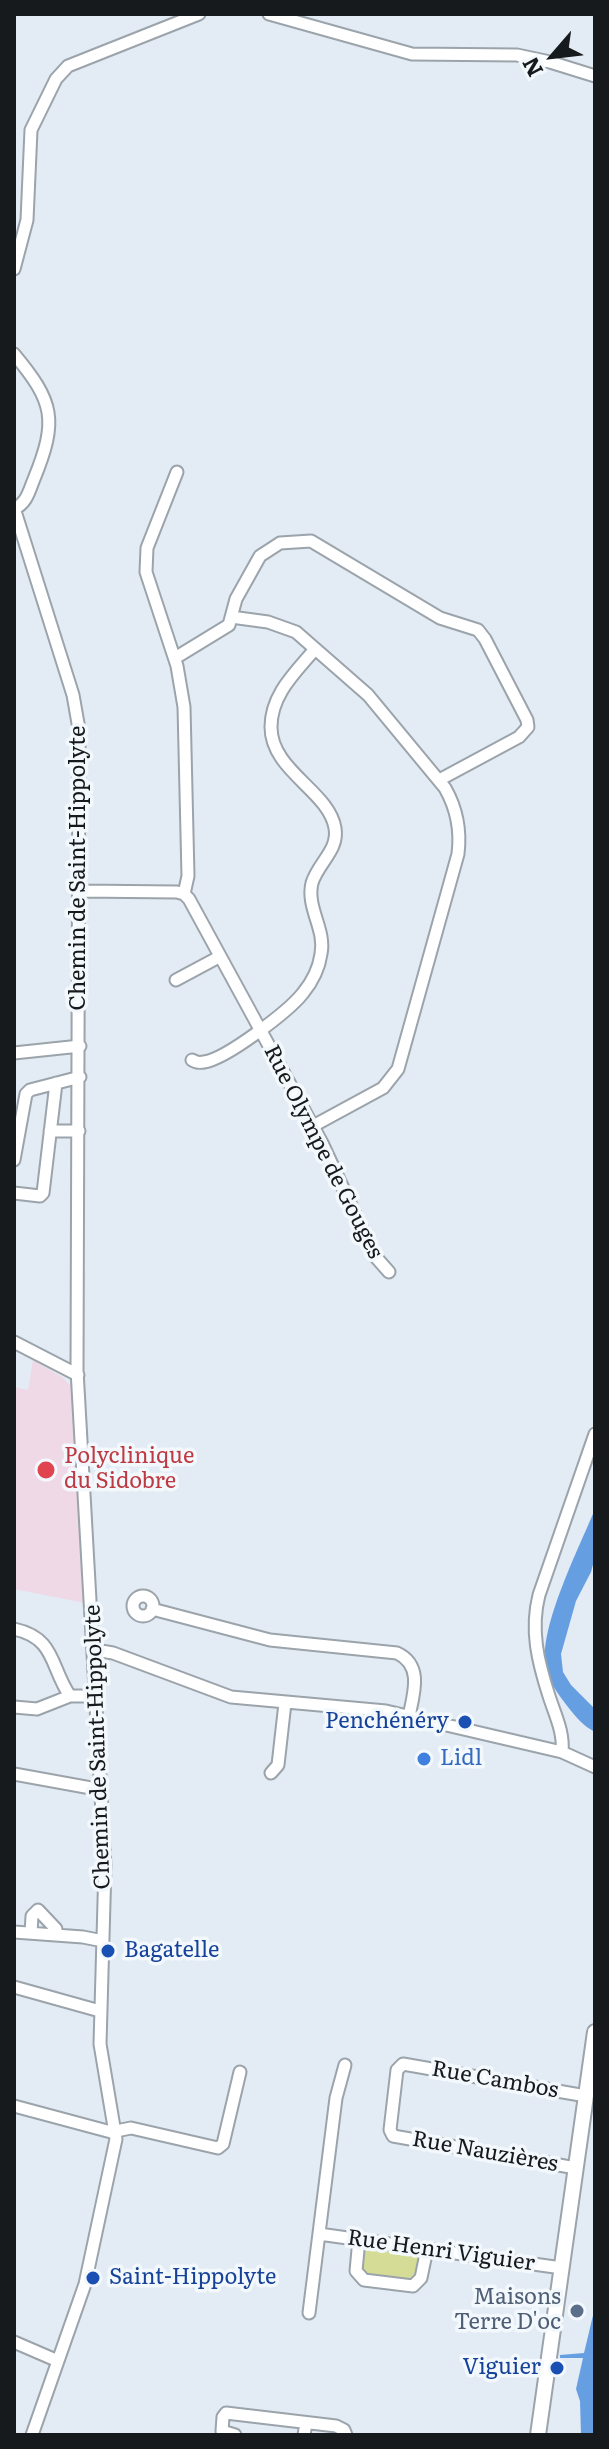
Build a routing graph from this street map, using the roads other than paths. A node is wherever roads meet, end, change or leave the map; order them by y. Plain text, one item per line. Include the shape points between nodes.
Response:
1 (199, 14) edge
2 (269, 14) edge
3 (595, 76) edge
4 (14, 269) edge
5 (14, 354) edge
6 (177, 472) dead end
7 (14, 509) edge
8 (231, 617) junction
9 (315, 649) junction
10 (175, 658) junction
11 (439, 780) junction
12 (80, 891) junction
13 (184, 894) junction
14 (219, 957) junction
15 (176, 980) dead end
16 (260, 1029) junction
17 (80, 1046) junction
18 (14, 1053) edge
19 (192, 1060) dead end
20 (80, 1077) junction
21 (56, 1083) junction
22 (313, 1126) junction
23 (50, 1128) junction
24 (79, 1131) junction
25 (14, 1160) edge
26 (14, 1193) edge
27 (389, 1272) dead end
28 (14, 1342) edge
29 (78, 1375) junction
30 (595, 1434) edge
31 (152, 1609) dead end
32 (14, 1629) edge
33 (95, 1650) junction
34 (70, 1696) junction
35 (97, 1696) junction
36 (285, 1703) junction
37 (14, 1707) edge
38 (409, 1716) junction
39 (562, 1752) junction
40 (593, 1768) edge
41 (271, 1773) dead end
42 (14, 1774) edge
43 (102, 1790) junction
44 (14, 1932) edge
45 (31, 1933) junction
46 (56, 1934) junction
47 (103, 1941) junction
48 (14, 1987) edge
49 (100, 2011) junction
50 (595, 2032) edge
51 (345, 2065) dead end
52 (240, 2072) dead end
53 (586, 2096) junction
54 (14, 2106) edge
55 (116, 2131) junction
56 (393, 2136) joint
57 (576, 2168) junction
58 (319, 2234) junction
59 (359, 2239) junction
60 (427, 2249) junction
61 (562, 2268) junction
62 (309, 2313) dead end
63 (14, 2342) edge
64 (58, 2361) junction
65 (305, 2429) edge
66 (32, 2435) edge
67 (235, 2435) edge
68 (346, 2435) edge
69 (538, 2435) edge

1 - 4 street via 59,73 31,130 27,220
2 - 3 street via 412,54 517,55
5 - 7 street via 42,391 49,416 42,459 26,500
6 - 10 street via 147,548 146,572
7 - 12 street, Chemin de Saint-Hippolyte via 77,712
8 - 9 street via 296,632
8 - 10 street via 229,625
8 - 11 street via 260,556 280,543 311,541 440,618 478,630 528,727
9 - 11 street via 368,695
9 - 16 street via 280,693 271,727 281,758 335,824 334,844 312,886 321,955 301,995
10 - 13 street via 184,707
11 - 22 street via 457,814 459,844 401,1061 383,1088
12 - 13 street
12 - 17 street, Chemin de Saint-Hippolyte
13 - 14 street, Rue Olympe de Gouges
14 - 15 street
14 - 16 street, Rue Olympe de Gouges
16 - 19 street, Rue Olympe de Gouges via 209,1061
16 - 22 street, Rue Olympe de Gouges
17 - 18 street
17 - 20 street, Chemin de Saint-Hippolyte
20 - 21 street
20 - 24 street, Chemin de Saint-Hippolyte
21 - 23 street
21 - 25 street via 24,1096
22 - 27 street, Rue Olympe de Gouges via 374,1255
23 - 24 street
23 - 26 street via 43,1193
24 - 29 street, Chemin de Saint-Hippolyte
28 - 29 street
29 - 33 street, Chemin de Saint-Hippolyte
30 - 39 street via 533,1623
31 - 38 street via 270,1640 397,1653 414,1671
32 - 34 street via 33,1634 46,1645
33 - 35 street, Chemin de Saint-Hippolyte
33 - 36 street via 217,1693
34 - 35 street
34 - 37 street via 37,1709
35 - 43 street, Chemin de Saint-Hippolyte
36 - 38 street via 364,1707
36 - 41 street via 278,1765
38 - 39 street
39 - 40 street
42 - 43 street
43 - 47 street, Chemin de Saint-Hippolyte
44 - 45 street
45 - 46 street
45 - 46 street via 38,1910
46 - 47 street
47 - 49 street, Chemin de Saint-Hippolyte
48 - 49 street
49 - 55 street, Chemin de Saint-Hippolyte via 101,2055
50 - 53 main road
51 - 58 street, Rue Henri Viguier
52 - 55 street via 222,2147 131,2128
53 - 56 street, Rue Cambos via 403,2064 397,2070
53 - 57 main road
54 - 55 street
55 - 64 street, Chemin de Saint-Hippolyte via 85,2284
56 - 57 street, Rue Nauzières
57 - 61 main road
58 - 59 street, Rue Henri Viguier
58 - 62 street, Rue Henri Viguier
59 - 60 street, Rue Henri Viguier
59 - 60 street via 356,2271 364,2280 413,2286 421,2278
60 - 61 street, Rue Henri Viguier
61 - 69 main road
63 - 64 street
64 - 66 street, Chemin de Saint-Hippolyte
65 - 67 street via 226,2413 222,2431
65 - 68 street via 336,2426

